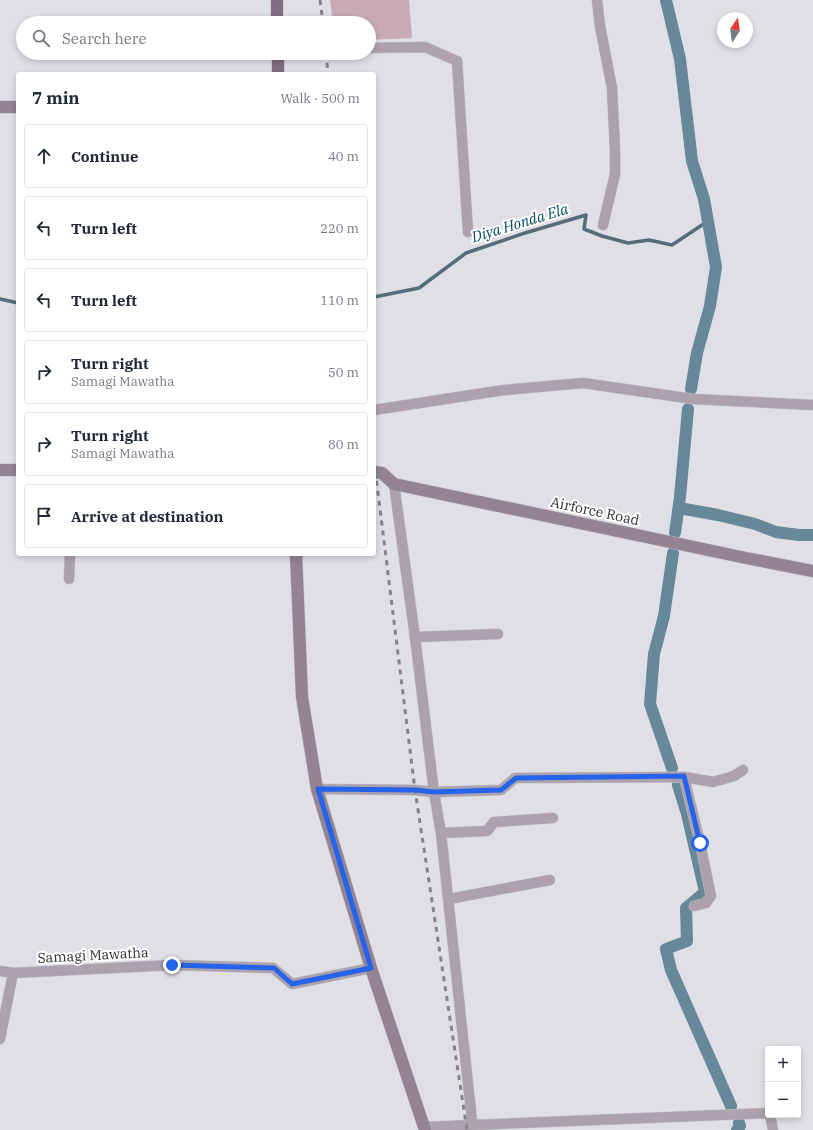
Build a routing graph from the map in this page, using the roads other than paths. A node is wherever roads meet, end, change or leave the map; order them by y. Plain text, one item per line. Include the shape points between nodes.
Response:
1 (277, 0) edge
2 (597, 0) edge
3 (277, 16) edge
4 (376, 48) edge
5 (278, 60) edge
6 (278, 72) edge
7 (0, 107) edge
8 (16, 107) edge
9 (602, 225) dead end
10 (468, 232) dead end
11 (813, 405) edge
12 (376, 410) edge
13 (0, 470) edge
14 (16, 470) edge
15 (376, 472) edge
16 (394, 484) junction
17 (70, 556) edge
18 (296, 556) edge
19 (813, 571) edge
20 (69, 579) dead end
21 (498, 634) dead end
22 (415, 637) junction
23 (743, 770) dead end
24 (684, 776) junction
25 (318, 789) junction
26 (434, 792) junction
27 (553, 818) dead end
28 (441, 832) junction
29 (550, 880) dead end
30 (449, 899) junction
31 (694, 906) dead end
32 (371, 968) junction
33 (0, 971) edge
34 (13, 973) junction
35 (0, 1039) edge
36 (765, 1114) edge
37 (770, 1118) edge
38 (473, 1128) edge
39 (425, 1129) edge
40 (773, 1130) edge

1 - 3 main road
2 - 9 street via 612,88 616,150 615,174
4 - 10 street via 425,47 457,61
5 - 6 main road
7 - 8 street
11 - 12 street via 693,399 583,383 504,390
13 - 14 street
15 - 16 street, Airforce Road via 382,473
16 - 19 street, Airforce Road
16 - 22 street
17 - 20 street
18 - 25 street via 302,697
21 - 22 street
22 - 26 street
23 - 24 street via 734,776 713,782
24 - 26 street via 516,778 501,790
24 - 31 street via 711,896 706,904
25 - 26 street
25 - 32 street
26 - 28 street
27 - 28 street via 494,822 487,831
28 - 30 street
29 - 30 street
30 - 38 street
32 - 34 street, Samagi Mawatha via 292,984 274,968 172,965
32 - 39 street
33 - 34 street, Samagi Mawatha
34 - 35 street
36 - 38 street
37 - 40 street
38 - 39 street

